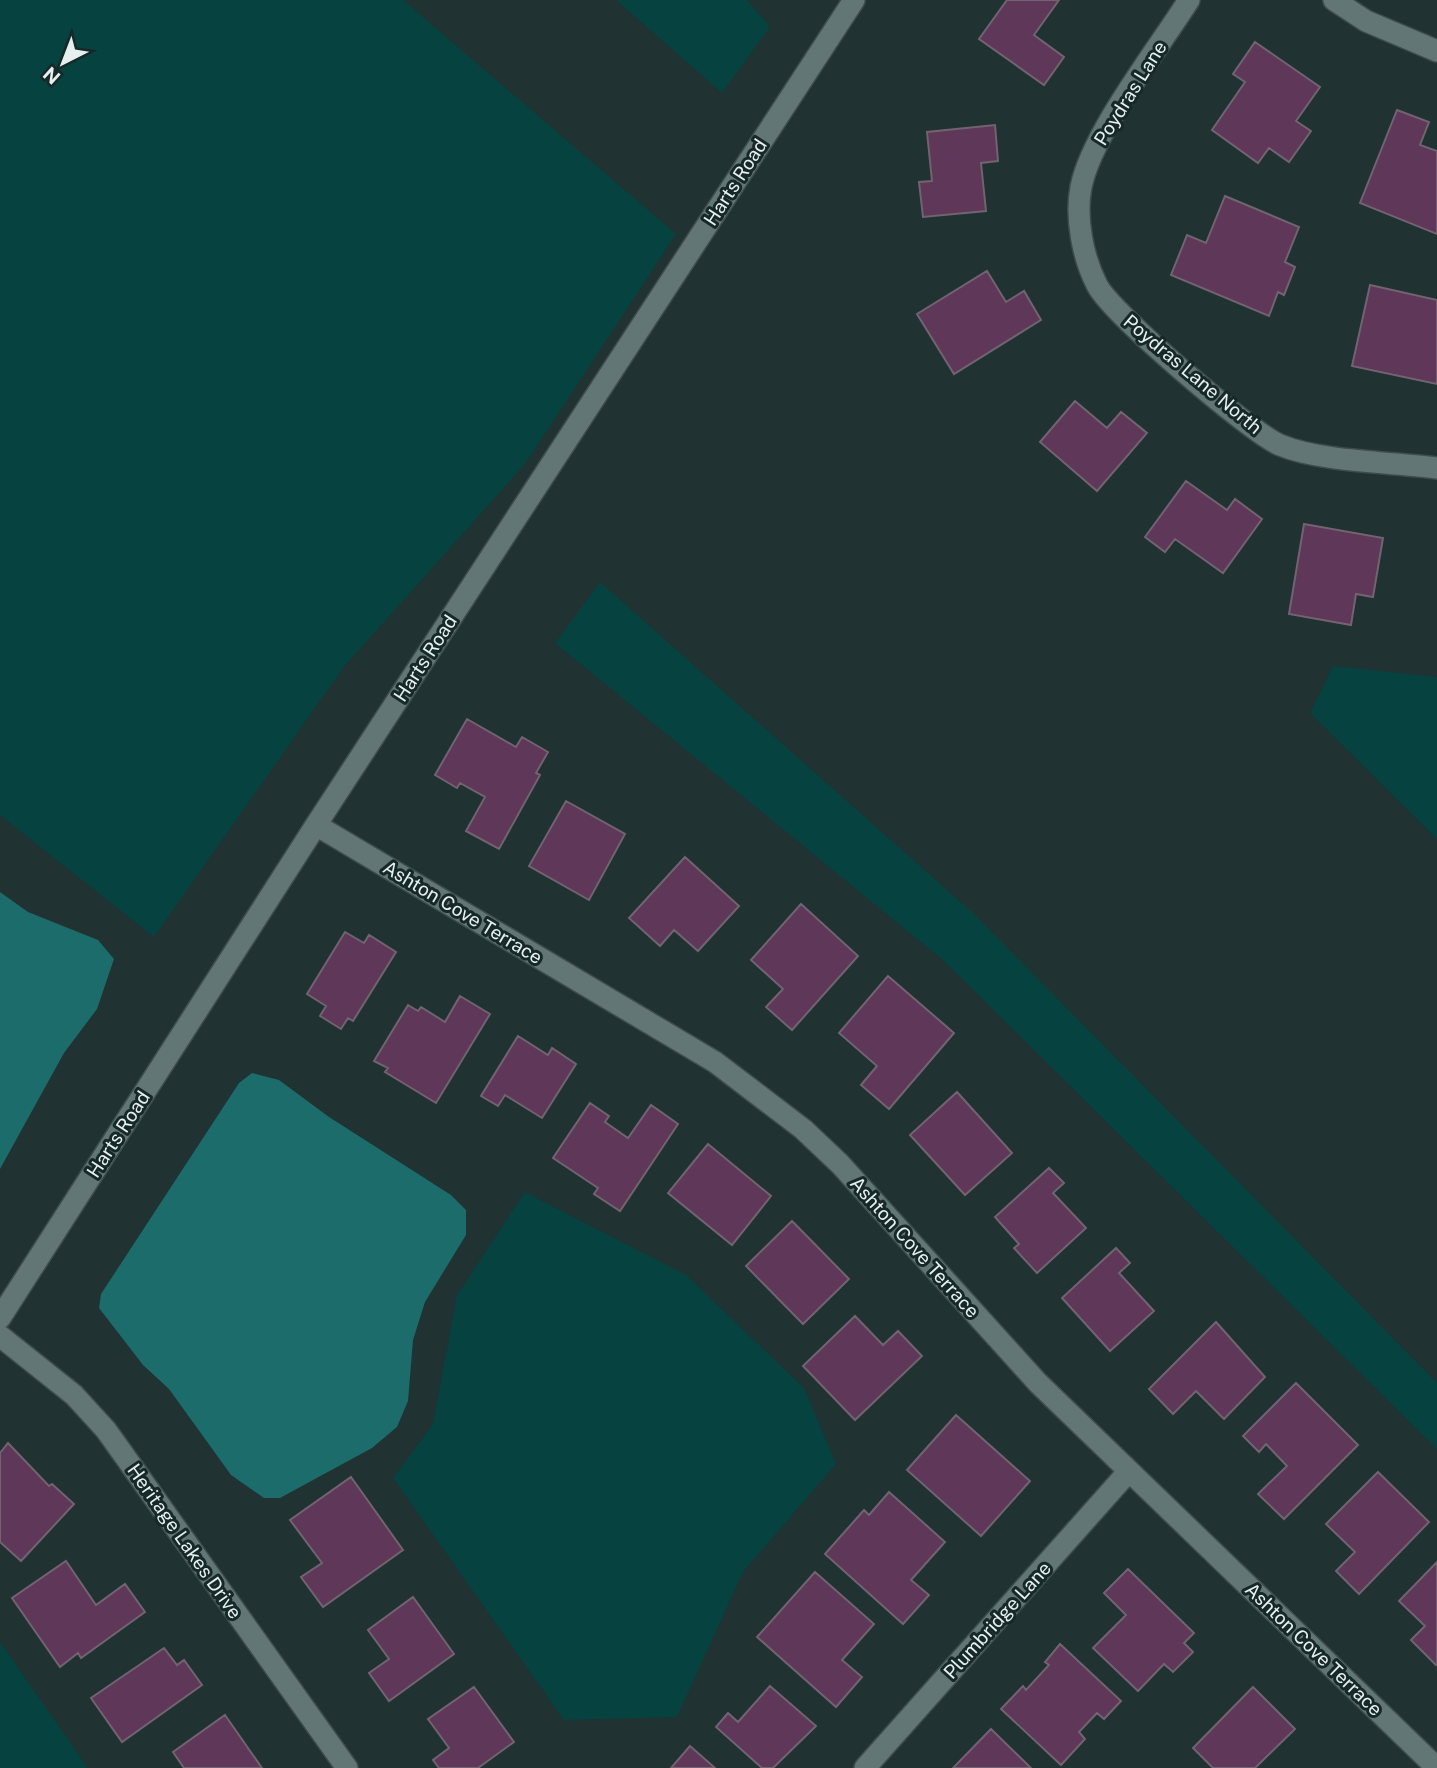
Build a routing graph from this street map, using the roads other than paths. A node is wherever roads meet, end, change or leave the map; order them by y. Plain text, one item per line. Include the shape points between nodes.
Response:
1 (854, 0) edge
2 (1189, 0) edge
3 (1334, 0) edge
4 (1437, 51) edge
5 (1080, 233) joint
6 (1437, 468) edge
7 (316, 825) junction
8 (0, 1318) edge
9 (0, 1336) edge
10 (1129, 1471) junction
11 (347, 1768) edge
12 (865, 1768) edge
13 (1437, 1768) edge

1 - 7 street, Harts Road
2 - 5 street, Poydras Lane via 1096,144 1081,188
3 - 4 street via 1366,21
5 - 6 street, Poydras Lane North via 1097,287 1129,322 1252,428 1280,445 1310,453
7 - 8 street, Harts Road
7 - 10 street, Ashton Cove Terrace via 715,1062 761,1094 840,1164 1038,1382
9 - 11 street, Heritage Lakes Drive via 74,1395 106,1430
10 - 12 street, Plumbridge Lane
10 - 13 street, Ashton Cove Terrace

